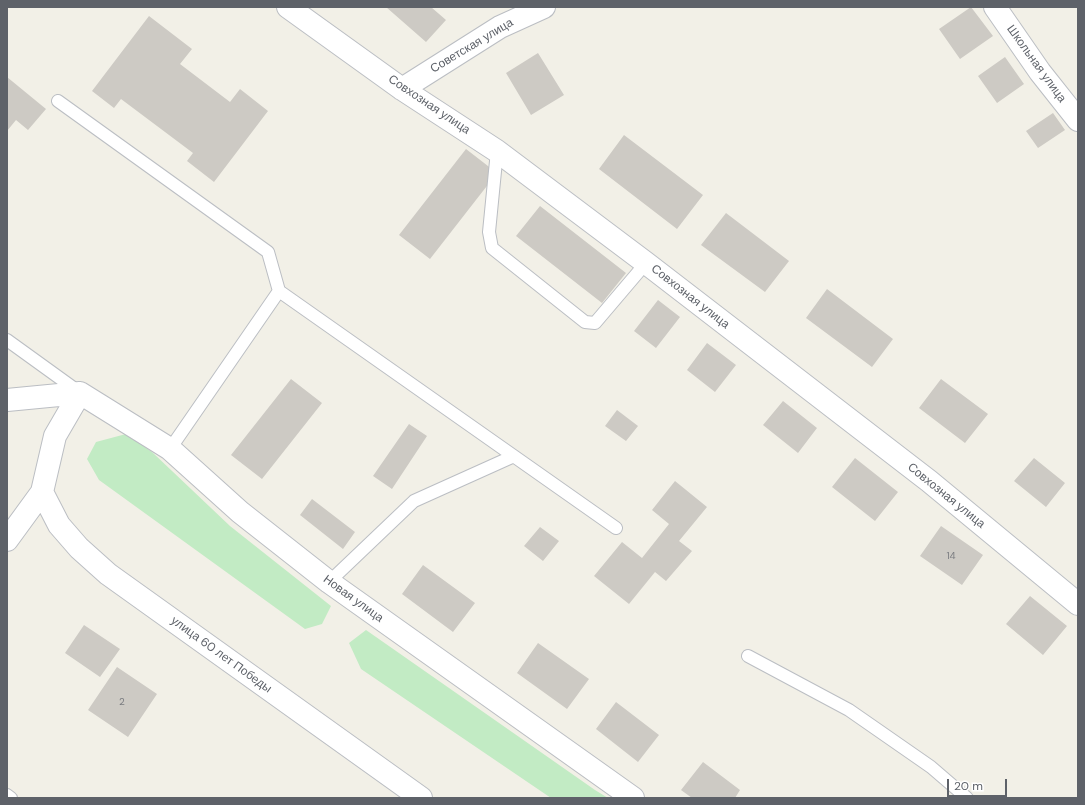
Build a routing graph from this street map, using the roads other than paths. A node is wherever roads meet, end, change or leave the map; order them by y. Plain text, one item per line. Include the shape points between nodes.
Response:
1 (288, 7) edge
2 (544, 7) edge
3 (995, 7) edge
4 (402, 88) junction
5 (58, 101) dead end
6 (1078, 120) edge
7 (497, 151) junction
8 (646, 263) junction
9 (278, 292) junction
10 (7, 340) edge
11 (80, 393) junction
12 (7, 400) edge
13 (170, 449) junction
14 (514, 456) junction
15 (42, 492) junction
16 (616, 528) dead end
17 (7, 540) edge
18 (329, 582) junction
19 (1078, 604) edge
20 (748, 656) dead end
21 (7, 795) edge
22 (11, 798) edge
23 (421, 798) edge
24 (633, 798) edge
25 (967, 798) edge

1 - 4 street, Совхозная улица
2 - 4 street, Советская улица via 500,27
3 - 6 street, Школьная улица via 1040,72
4 - 7 street, Совхозная улица
5 - 9 lane via 268,252
7 - 8 street, Совхозная улица
7 - 8 lane via 489,232 492,248 585,322 595,323
8 - 19 street, Совхозная улица via 929,481
9 - 13 lane
9 - 14 lane
10 - 11 lane
11 - 12 street
11 - 13 street, Новая улица
11 - 15 street via 55,436
13 - 18 street, Новая улица via 240,512
14 - 16 lane
14 - 18 lane via 414,501
15 - 17 street
15 - 23 street, улица 60 лет Победы via 59,524 79,548 108,574
18 - 24 street, Новая улица
20 - 25 lane via 849,710 931,767
21 - 22 lane

